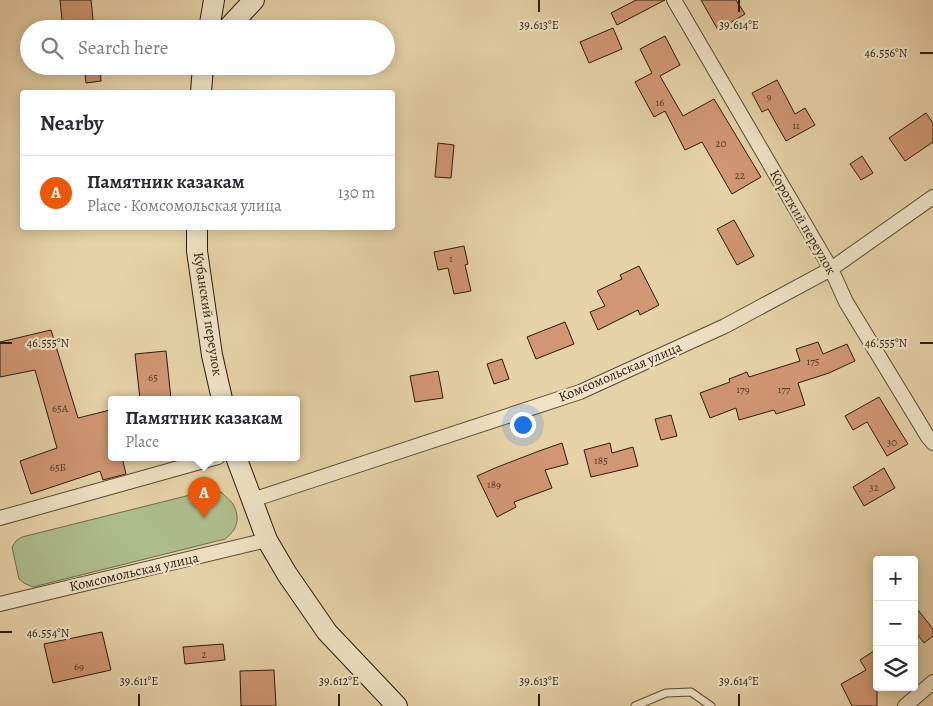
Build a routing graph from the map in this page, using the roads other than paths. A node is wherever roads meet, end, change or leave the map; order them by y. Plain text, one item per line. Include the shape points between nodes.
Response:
1 (214, 0) edge
2 (254, 0) edge
3 (674, 0) edge
4 (211, 20) edge
5 (235, 20) edge
6 (202, 75) edge
7 (201, 90) edge
8 (933, 198) edge
9 (197, 230) edge
10 (831, 269) junction
11 (221, 396) edge
12 (933, 443) edge
13 (204, 461) edge
14 (237, 461) edge
15 (252, 500) junction
16 (0, 518) edge
17 (267, 540) junction
18 (0, 604) edge
19 (933, 682) edge
20 (397, 706) edge
21 (635, 706) edge
22 (711, 706) edge
23 (905, 706) edge

1 - 4 street
2 - 5 street
3 - 10 street, Короткий переулок
6 - 7 street
8 - 10 street, Комсомольская улица
9 - 11 street, Кубанский переулок via 197,251 212,355
10 - 12 street, Короткий переулок via 846,302
10 - 15 street, Комсомольская улица via 725,326 580,392
13 - 16 street
14 - 15 street
15 - 17 street
17 - 18 street, Комсомольская улица
17 - 20 street via 327,632
19 - 23 street
21 - 22 lane via 666,693 691,692

